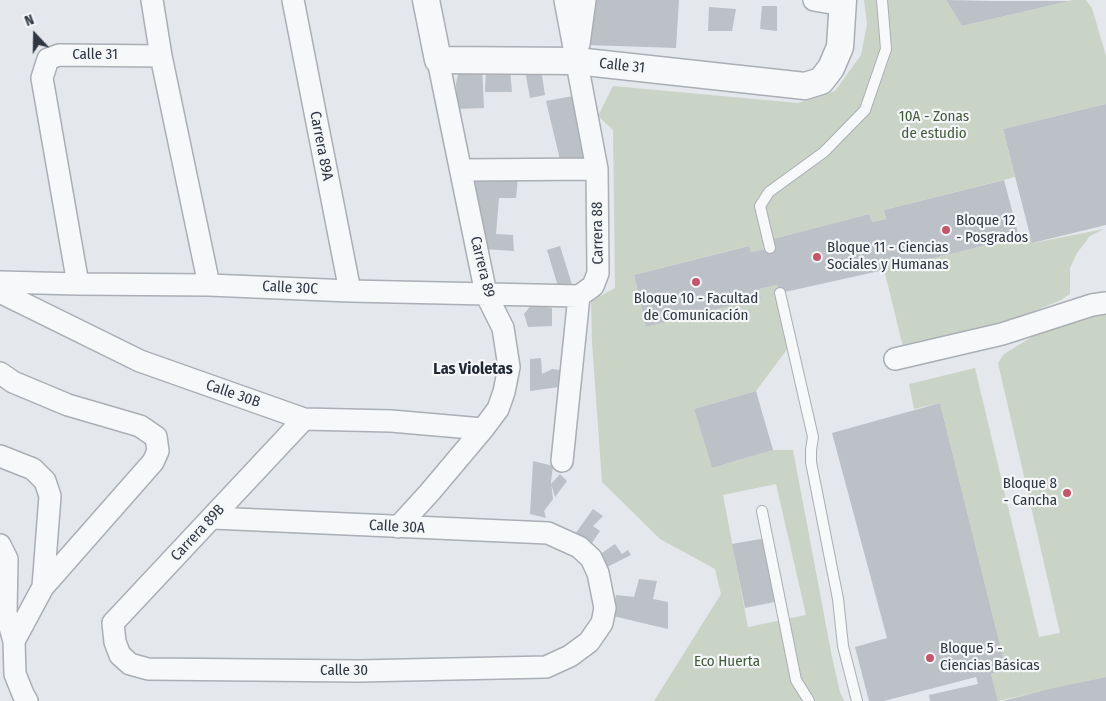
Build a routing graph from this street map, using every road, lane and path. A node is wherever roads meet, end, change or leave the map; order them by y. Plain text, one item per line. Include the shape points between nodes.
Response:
1 (152, 0) edge
2 (292, 0) edge
3 (426, 0) edge
4 (565, 0) edge
5 (585, 0) edge
6 (814, 0) edge
7 (882, 0) edge
8 (843, 3) edge
9 (161, 56) junction
10 (438, 60) junction
11 (576, 61) junction
12 (597, 169) junction
13 (461, 170) junction
14 (770, 248) dead end
15 (0, 282) edge
16 (78, 284) junction
17 (209, 284) junction
18 (350, 291) junction
19 (0, 292) edge
20 (780, 293) dead end
21 (486, 294) junction
22 (579, 296) junction
23 (1106, 303) edge
24 (895, 359) dead end
25 (0, 373) edge
26 (304, 419) junction
27 (483, 430) junction
28 (0, 456) edge
29 (562, 462) dead end
30 (762, 511) dead end
31 (213, 518) junction
32 (398, 527) junction
33 (0, 545) edge
34 (579, 546) joint
35 (43, 587) junction
36 (3, 617) edge
37 (14, 641) junction
38 (120, 655) joint
39 (27, 701) edge
40 (809, 701) edge
41 (857, 701) edge

1 - 9 street
2 - 18 street, Carrera 89A
3 - 10 street, Carrera 89
4 - 11 street, Carrera 88
5 - 11 street
6 - 8 street
7 - 14 lane via 886,49 865,110 824,152 769,192 760,206
8 - 11 street, Calle 31 via 840,47 831,68 821,81 805,86
9 - 16 street, Calle 31 via 59,55 48,59 42,78
9 - 17 street
10 - 11 street, Calle 31
10 - 13 street, Carrera 89
11 - 12 street, Carrera 88
12 - 13 street
12 - 22 street, Carrera 88 via 598,272 593,286
13 - 21 street, Carrera 89
15 - 16 street, Calle 30C
16 - 17 street, Calle 30C
17 - 18 street, Calle 30C
18 - 21 street, Calle 30C
19 - 26 street, Calle 30B via 140,361
20 - 41 lane via 813,437 811,462 838,600 843,646
21 - 22 street, Calle 30C
21 - 27 street, Carrera 89 via 503,328 509,367 498,409
22 - 29 street
23 - 24 street via 1002,334
25 - 35 street via 13,382 68,404 140,426 156,437 158,450 153,462
26 - 27 street, Calle 30B via 392,421
26 - 31 street, Carrera 89B
27 - 32 street, Carrera 89
28 - 35 street via 32,470 45,480 50,496
30 - 40 lane via 796,680
31 - 32 street, Calle 30A
31 - 38 street, Carrera 89B via 113,623
32 - 34 street, Calle 30A via 548,533
33 - 36 street via 7,559
34 - 38 street, Calle 30 via 591,558 598,573 605,608 602,623 589,642 570,656 546,667 358,671 148,669 130,664
35 - 37 street
36 - 37 street
37 - 39 street via 16,674

